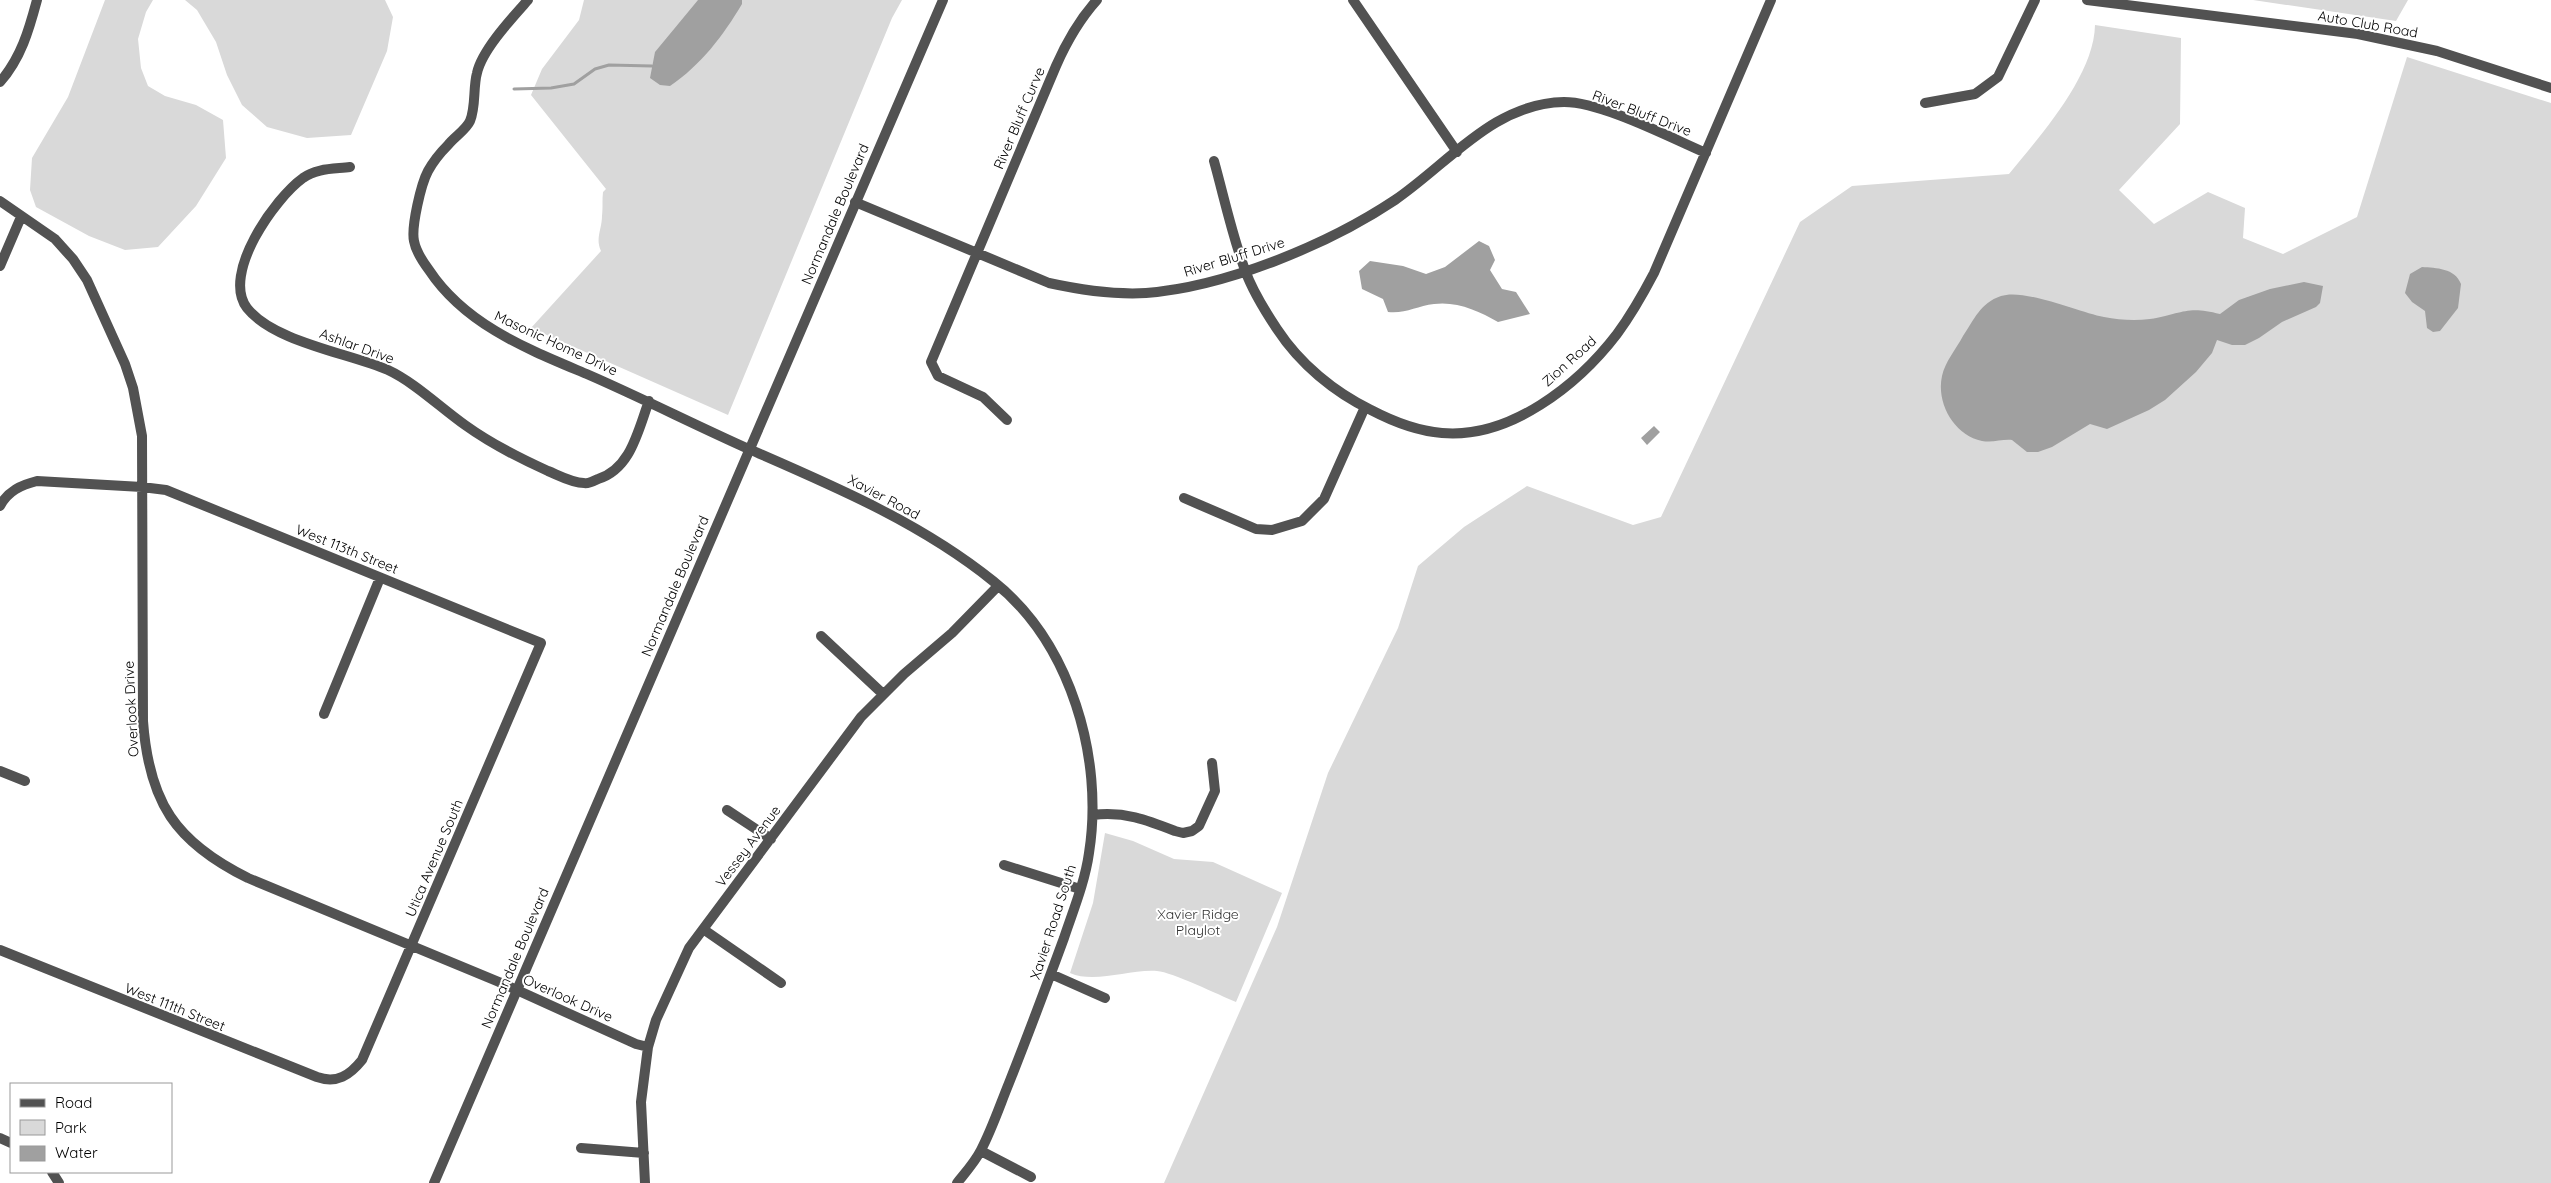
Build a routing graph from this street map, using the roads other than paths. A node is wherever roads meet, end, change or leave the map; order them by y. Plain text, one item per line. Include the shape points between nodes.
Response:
1 (37, 0) edge
2 (528, 0) edge
3 (943, 0) edge
4 (1097, 0) edge
5 (1354, 0) edge
6 (1770, 0) edge
7 (2036, 0) edge
8 (2087, 0) edge
9 (0, 82) edge
10 (2551, 88) edge
11 (1926, 103) dead end
12 (1457, 152) junction
13 (1706, 153) junction
14 (1214, 161) dead end
15 (350, 167) dead end
16 (0, 201) edge
17 (855, 202) junction
18 (21, 217) junction
19 (977, 253) junction
20 (0, 266) edge
21 (1245, 271) junction
22 (649, 401) junction
23 (1365, 408) junction
24 (1007, 420) dead end
25 (748, 449) junction
26 (142, 487) junction
27 (1184, 498) dead end
28 (0, 506) edge
29 (380, 578) junction
30 (998, 586) junction
31 (821, 636) dead end
32 (540, 643) joint
33 (883, 694) junction
34 (324, 714) dead end
35 (1212, 763) dead end
36 (0, 771) edge
37 (25, 781) dead end
38 (727, 810) dead end
39 (1093, 815) junction
40 (771, 839) junction
41 (1004, 865) dead end
42 (1080, 890) junction
43 (703, 929) junction
44 (411, 946) junction
45 (0, 950) edge
46 (1051, 974) junction
47 (781, 983) dead end
48 (516, 990) junction
49 (1104, 998) dead end
50 (648, 1047) junction
51 (343, 1078) joint
52 (581, 1148) dead end
53 (981, 1151) junction
54 (644, 1153) junction
55 (1031, 1177) dead end
56 (434, 1183) edge
57 (645, 1183) edge
58 (957, 1183) edge

1 - 9 street via 26,39
2 - 22 street, Masonic Home Drive via 481,60 470,121 428,171 417,209 413,239 421,258 447,294 481,323 510,341
3 - 17 street, Normandale Boulevard
4 - 19 street, River Bluff Curve via 1068,39
5 - 12 street
6 - 13 street, Zion Road
7 - 11 street via 1998,76 1976,94
8 - 10 street, Auto Club Road via 2358,34 2437,51
12 - 13 street, River Bluff Drive via 1502,117 1523,108 1566,102 1609,112
12 - 21 street, River Bluff Drive via 1395,200 1352,226 1308,248
13 - 23 street, Zion Road via 1637,305 1593,362 1566,386 1504,423 1463,433 1421,429
14 - 21 street, Zion Road
15 - 22 street, Ashlar Drive via 304,176 285,193 258,230 244,264 240,287 247,307 274,329 389,371 501,447 534,465 584,484 610,476 628,457
16 - 18 street, Overlook Drive
17 - 19 street, River Bluff Drive
17 - 25 street, Normandale Boulevard
18 - 20 street
18 - 26 street, Overlook Drive via 55,239 73,259 87,280 118,347 139,412
19 - 21 street, River Bluff Drive via 1049,283 1114,293 1180,288
19 - 24 street, River Bluff Curve via 931,362 938,376 983,397
21 - 23 street, Zion Road via 1278,330 1300,358 1326,382
22 - 25 street, Masonic Home Drive
23 - 27 street via 1324,499 1302,521 1272,530 1256,529
25 - 30 street, Xavier Road via 891,514 944,546
25 - 48 street, Normandale Boulevard
26 - 28 street, West 113th Street via 37,481 23,484 11,492
26 - 29 street, West 113th Street via 166,490
26 - 44 street, Overlook Drive via 143,721 151,778 163,804 178,828 222,865
29 - 32 street, West 113th Street
29 - 34 street
30 - 33 street, Vessey Avenue via 952,633
30 - 39 street, Xavier Road South via 1040,631 1076,706 1092,780
31 - 33 street
32 - 44 street, Utica Avenue South
33 - 40 street, Vessey Avenue via 861,717
35 - 39 street via 1215,790 1200,826 1192,831 1183,833 1127,815
36 - 37 street
38 - 40 street
39 - 42 street, Xavier Road South via 1089,856
40 - 43 street, Vessey Avenue
41 - 42 street
42 - 46 street, Xavier Road South
43 - 47 street
43 - 50 street, Vessey Avenue via 681,963
44 - 48 street, Overlook Drive
44 - 51 street, Utica Avenue South via 362,1060
45 - 51 street, West 111th Street via 317,1077
46 - 49 street
46 - 53 street, Xavier Road South
48 - 50 street, Overlook Drive
48 - 56 street, Normandale Boulevard
50 - 54 street, Vessey Avenue via 641,1102
52 - 54 street
53 - 55 street
53 - 58 street, Xavier Road South
54 - 57 street, Vessey Avenue

